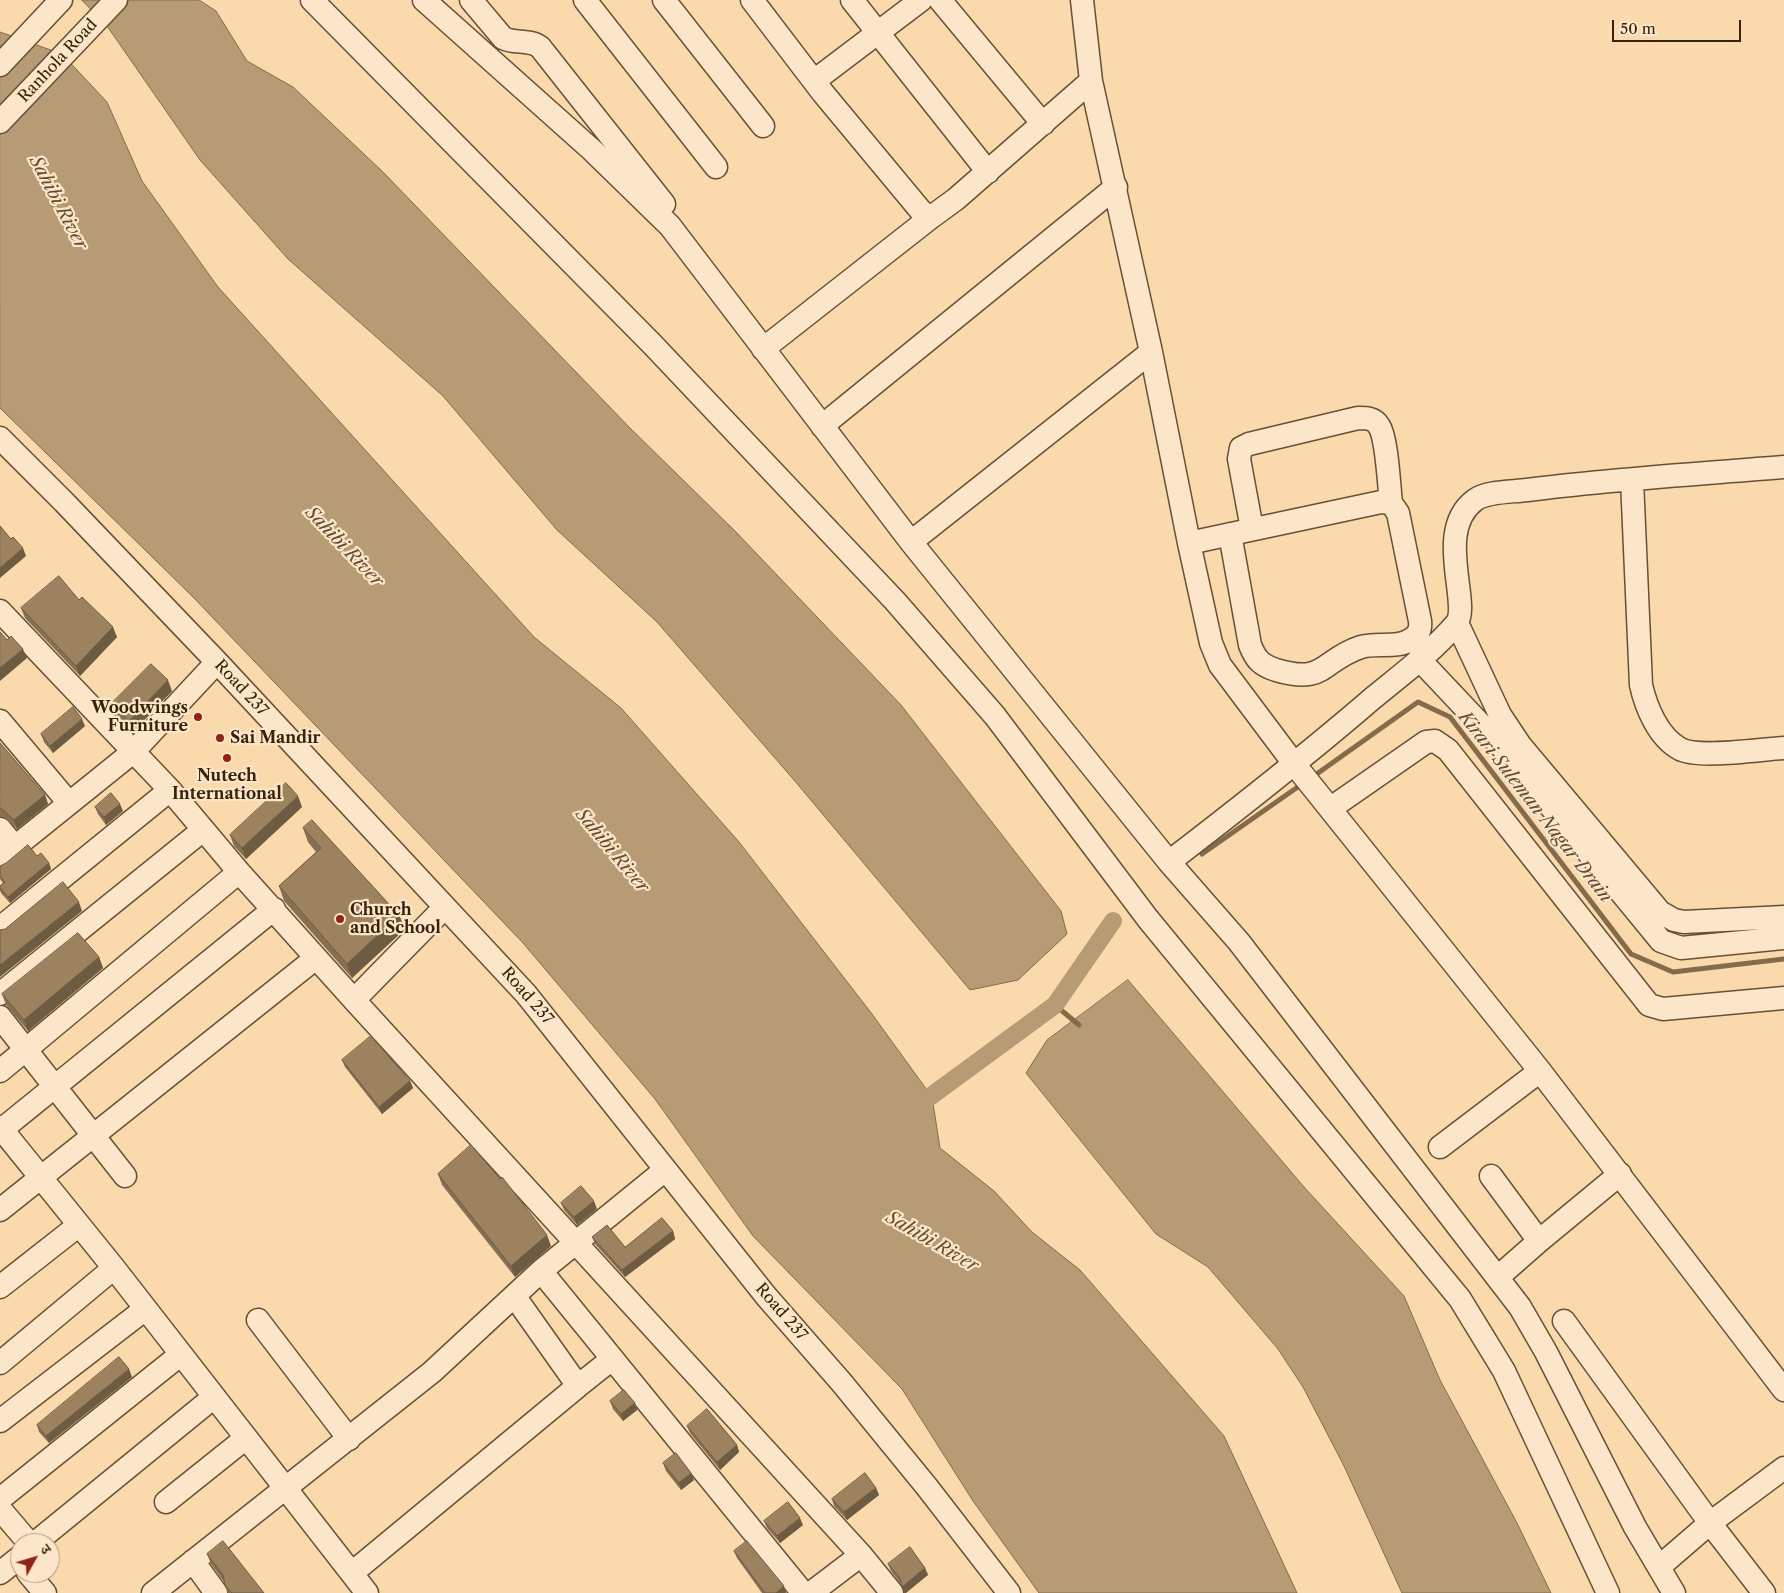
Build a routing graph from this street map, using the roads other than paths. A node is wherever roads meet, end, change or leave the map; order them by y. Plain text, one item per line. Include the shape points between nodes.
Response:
1 (61, 0) edge
2 (116, 0) edge
3 (312, 0) edge
4 (424, 0) edge
5 (471, 0) edge
6 (585, 0) edge
7 (664, 0) edge
8 (752, 0) edge
9 (852, 0) edge
10 (921, 0) edge
11 (940, 0) edge
12 (1082, 0) edge
13 (878, 34) junction
14 (0, 65) edge
15 (814, 81) junction
16 (1091, 81) junction
17 (0, 122) edge
18 (1043, 124) junction
19 (763, 126) dead end
20 (716, 167) dead end
21 (988, 172) junction
22 (1116, 187) junction
23 (930, 218) junction
24 (670, 226) junction
25 (763, 349) junction
26 (1151, 352) junction
27 (822, 426) junction
28 (0, 438) edge
29 (1784, 467) edge
30 (1632, 480) junction
31 (1391, 503) junction
32 (1252, 529) junction
33 (1230, 534) junction
34 (911, 542) junction
35 (1189, 543) junction
36 (0, 611) edge
37 (1457, 623) junction
38 (1420, 659) junction
39 (217, 662) junction
40 (0, 721) edge
41 (1784, 748) edge
42 (133, 752) junction
43 (1300, 771) junction
44 (170, 790) junction
45 (1327, 802) junction
46 (69, 803) junction
47 (0, 829) edge
48 (204, 830) junction
49 (7, 853) edge
50 (1169, 862) junction
51 (239, 872) junction
52 (445, 908) junction
53 (274, 909) junction
54 (1784, 917) edge
55 (0, 928) edge
56 (1784, 938) edge
57 (316, 958) junction
58 (0, 994) edge
59 (1784, 998) edge
60 (354, 1000) junction
61 (0, 1017) edge
62 (25, 1048) junction
63 (0, 1071) edge
64 (1540, 1071) junction
65 (55, 1086) junction
66 (1, 1129) edge
67 (94, 1135) junction
68 (1440, 1147) dead end
69 (665, 1170) junction
70 (1620, 1174) junction
71 (125, 1176) dead end
72 (1491, 1176) dead end
73 (42, 1178) junction
74 (0, 1210) edge
75 (78, 1225) junction
76 (1539, 1241) junction
77 (574, 1244) junction
78 (114, 1268) junction
79 (541, 1272) junction
80 (1498, 1277) junction
81 (0, 1286) edge
82 (515, 1297) junction
83 (144, 1310) junction
84 (258, 1320) dead end
85 (1564, 1321) dead end
86 (180, 1355) junction
87 (612, 1359) junction
88 (0, 1363) edge
89 (578, 1386) junction
90 (1784, 1390) edge
91 (214, 1397) junction
92 (0, 1421) edge
93 (246, 1438) junction
94 (349, 1439) junction
95 (1784, 1468) edge
96 (285, 1487) junction
97 (0, 1499) edge
98 (166, 1502) dead end
99 (0, 1509) edge
100 (1710, 1523) junction
101 (47, 1533) edge
102 (10, 1537) edge
103 (861, 1555) junction
104 (193, 1561) junction
105 (1659, 1567) junction
106 (352, 1573) junction
107 (37, 1583) edge
108 (45, 1593) edge
109 (153, 1593) edge
110 (216, 1593) edge
111 (367, 1593) edge
112 (803, 1593) edge
113 (811, 1593) edge
114 (892, 1593) edge
115 (1009, 1593) edge
116 (1608, 1593) edge
117 (1674, 1593) edge
118 (1764, 1593) edge

1 - 14 street
2 - 17 street, Ranhola Road
3 - 116 street via 653,345 895,601 996,716 1148,919 1460,1299 1504,1372
4 - 24 street via 592,150
5 - 24 street via 503,38 540,47 666,206
6 - 20 street
7 - 19 street
8 - 15 street
9 - 13 street
10 - 13 street
11 - 18 street
12 - 16 street
13 - 15 street
13 - 21 street
15 - 23 street via 921,212
16 - 18 street
16 - 22 street
18 - 21 street
21 - 23 street
22 - 26 street
22 - 27 street
23 - 25 street
24 - 25 street
25 - 27 street
26 - 34 street
26 - 35 street
27 - 34 street
28 - 39 street, Road 237
29 - 30 street
30 - 37 street via 1570,485 1476,499 1457,529 1454,551
30 - 41 street via 1641,685 1646,705 1669,740 1681,749 1697,753
31 - 32 street via 1381,502
31 - 32 street via 1382,434 1374,421 1358,418 1244,445 1239,459
31 - 33 street via 1398,513 1420,621 1418,633 1400,645 1364,646 1353,650 1320,671 1304,676 1265,666 1254,656
32 - 33 street
33 - 35 street
34 - 50 street
35 - 43 street via 1211,643 1220,665
36 - 42 street
37 - 38 street
37 - 54 street via 1500,715 1520,744 1660,912 1684,922
38 - 43 street
38 - 56 street via 1501,746 1661,941 1681,948
39 - 42 street
39 - 52 street, Road 237
40 - 46 street
42 - 44 street
42 - 46 street
43 - 45 street
43 - 50 street
44 - 48 street
44 - 55 street
45 - 59 street via 1426,742 1435,740 1448,750 1649,1005 1663,1009
45 - 64 street
46 - 49 street
47 - 49 street
48 - 51 street
48 - 58 street
50 - 80 street via 1239,942
51 - 53 street
51 - 62 street
52 - 60 street
52 - 69 street, Road 237 via 538,1008
53 - 57 street
53 - 65 street
57 - 60 street
57 - 67 street
60 - 77 street
61 - 62 street
62 - 63 street
62 - 65 street
64 - 68 street
64 - 70 street
65 - 66 street
65 - 67 street
66 - 73 street
67 - 71 street
67 - 73 street
69 - 77 street
69 - 115 street, Road 237 via 927,1487
70 - 76 street
70 - 90 street
72 - 76 street
73 - 74 street
73 - 75 street
75 - 78 street
75 - 81 street
76 - 80 street
77 - 79 street
77 - 103 street
78 - 83 street
78 - 88 street
79 - 82 street
79 - 87 street
80 - 105 street via 1534,1329 1622,1502
82 - 89 street
82 - 94 street via 432,1372
83 - 86 street
83 - 92 street
84 - 94 street
85 - 100 street
86 - 91 street
86 - 97 street
87 - 89 street
87 - 112 street
89 - 106 street
91 - 93 street
91 - 101 street
93 - 96 street
93 - 98 street
94 - 96 street
95 - 100 street
96 - 104 street
96 - 106 street
99 - 102 street
100 - 105 street
100 - 118 street
103 - 113 street
103 - 114 street
104 - 109 street
104 - 110 street
105 - 117 street
106 - 111 street
107 - 108 street

